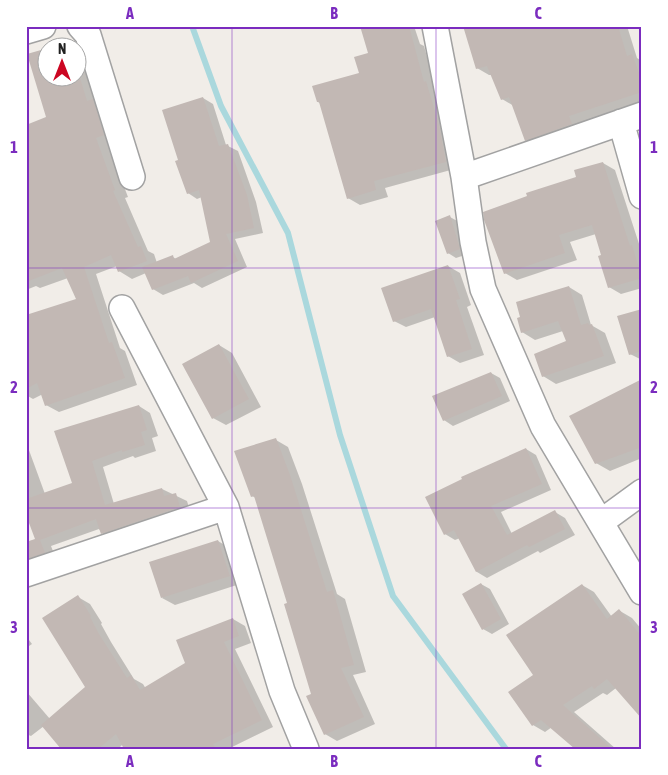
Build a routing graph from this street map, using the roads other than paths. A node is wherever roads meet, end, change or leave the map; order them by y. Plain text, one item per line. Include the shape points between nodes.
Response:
1 (43, 26) edge
2 (80, 26) edge
3 (435, 26) edge
4 (26, 32) edge
5 (631, 119) edge
6 (132, 177) dead end
7 (464, 177) junction
8 (642, 196) edge
9 (122, 308) dead end
10 (642, 492) edge
11 (226, 507) junction
12 (601, 522) junction
13 (26, 574) edge
14 (642, 592) edge
15 (306, 749) edge

1 - 4 street
2 - 6 street via 88,35
3 - 7 street
5 - 7 street
5 - 8 street
7 - 12 street via 483,289 543,426
9 - 11 street
10 - 12 street
11 - 13 street
11 - 15 street via 282,691
12 - 14 street

